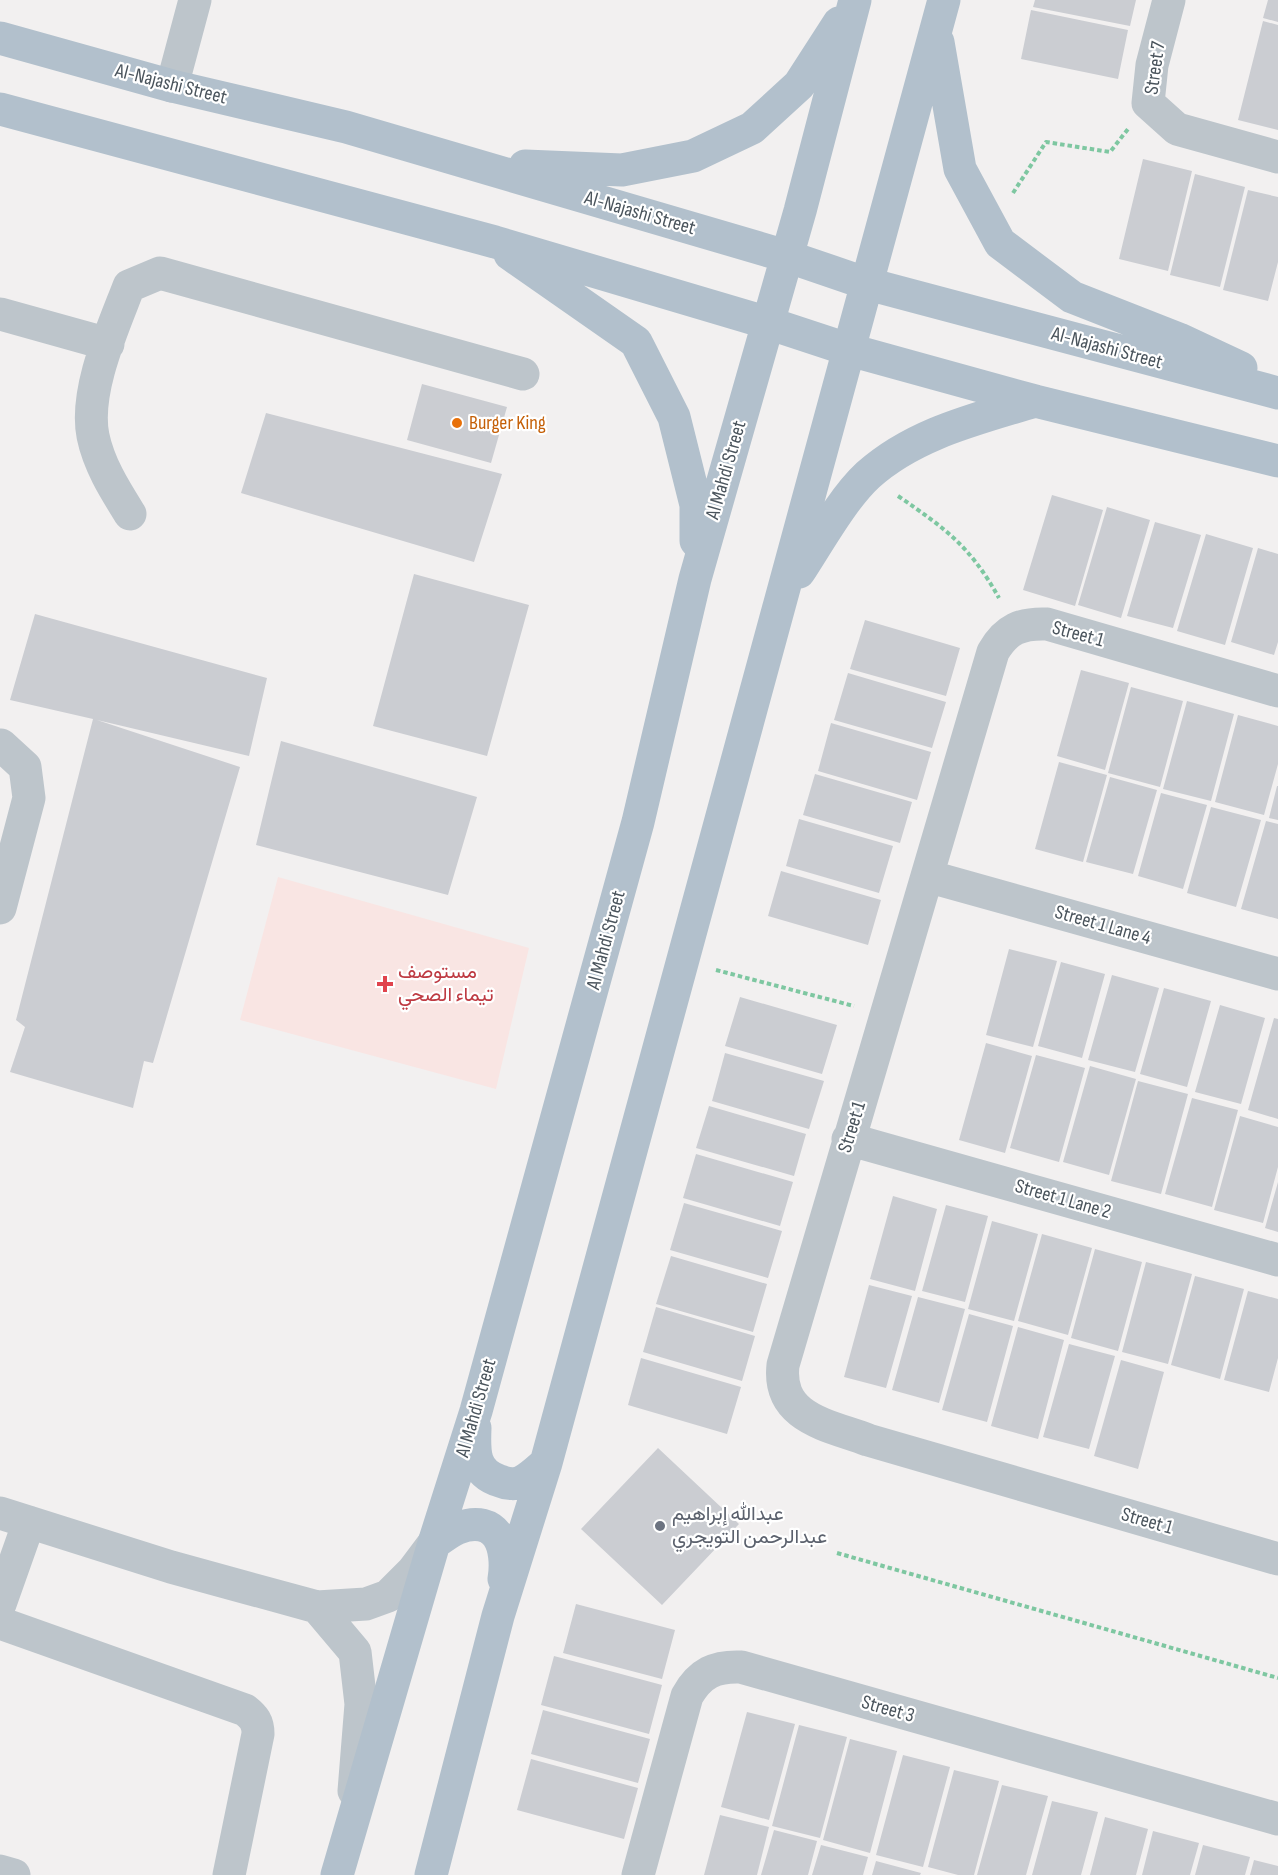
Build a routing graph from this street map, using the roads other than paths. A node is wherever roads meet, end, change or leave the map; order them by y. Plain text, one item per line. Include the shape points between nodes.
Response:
1 (195, 0) edge
2 (854, 0) edge
3 (1169, 0) edge
4 (940, 14) edge
5 (0, 38) edge
6 (172, 86) junction
7 (0, 109) edge
8 (1278, 158) edge
9 (476, 165) junction
10 (495, 242) junction
11 (786, 256) junction
12 (868, 284) junction
13 (0, 314) edge
14 (768, 323) junction
15 (108, 344) junction
16 (850, 350) junction
17 (523, 374) dead end
18 (1278, 384) edge
19 (1278, 393) edge
20 (1035, 401) junction
21 (1278, 461) edge
22 (130, 514) dead end
23 (695, 579) junction
24 (783, 596) junction
25 (1278, 691) edge
26 (2, 745) dead end
27 (927, 876) junction
28 (0, 908) edge
29 (1278, 974) edge
30 (848, 1138) junction
31 (1278, 1260) edge
32 (476, 1411) junction
33 (546, 1463) junction
34 (14, 1518) edge
35 (434, 1543) junction
36 (1278, 1559) edge
37 (0, 1604) edge
38 (317, 1606) junction
39 (498, 1616) junction
40 (0, 1623) edge
41 (1278, 1819) edge
42 (351, 1824) junction
43 (0, 1871) edge
44 (14, 1875) edge
45 (229, 1875) edge
46 (337, 1875) edge
47 (431, 1875) edge
48 (638, 1875) edge

1 - 6 street
2 - 9 main road via 799,85 752,128 693,156 621,170
2 - 11 main road, Al Mahdi Street
3 - 8 street, Street 7 via 1152,65 1148,103 1177,129
4 - 12 main road
4 - 18 main road via 960,169 1000,243 1072,297
5 - 6 main road, Al-Najashi Street
6 - 9 main road, Al-Najashi Street via 346,126
7 - 10 main road
9 - 11 main road, Al-Najashi Street
10 - 14 main road
10 - 23 main road via 636,342 674,417 696,505
11 - 12 main road, Al-Najashi Street
11 - 14 main road, Al Mahdi Street
12 - 16 main road
12 - 19 main road, Al-Najashi Street
13 - 15 street
14 - 16 main road
14 - 23 main road, Al Mahdi Street
15 - 17 street via 129,286 160,273
15 - 22 street via 91,404 93,436 107,476
16 - 20 main road
16 - 24 main road
20 - 21 main road
20 - 24 main road via 959,424 914,443 868,475
23 - 32 main road, Al Mahdi Street via 638,822
24 - 33 main road
25 - 27 street, Street 1 via 1047,624 1014,628 1001,637 993,652
26 - 28 street via 25,767 29,798
27 - 29 street, Street 1 Lane 4
27 - 30 street, Street 1
30 - 31 street, Street 1 Lane 2
30 - 36 street, Street 1 via 783,1365 784,1392 802,1415 868,1440
32 - 33 main road via 474,1454 479,1469 492,1479 522,1483
32 - 35 main road, Al Mahdi Street
33 - 39 main road
34 - 37 street
34 - 38 street via 171,1567
35 - 38 street via 413,1572 388,1596 366,1604
35 - 39 main road via 458,1528 476,1524 490,1529 504,1544 507,1559
35 - 42 main road, Al Mahdi Street
38 - 42 street via 355,1652 361,1704
39 - 47 main road
40 - 45 street via 253,1716 258,1734
41 - 48 street, Street 3 via 741,1667 724,1667 709,1671 687,1696
42 - 46 main road, Al Mahdi Street
43 - 44 street

